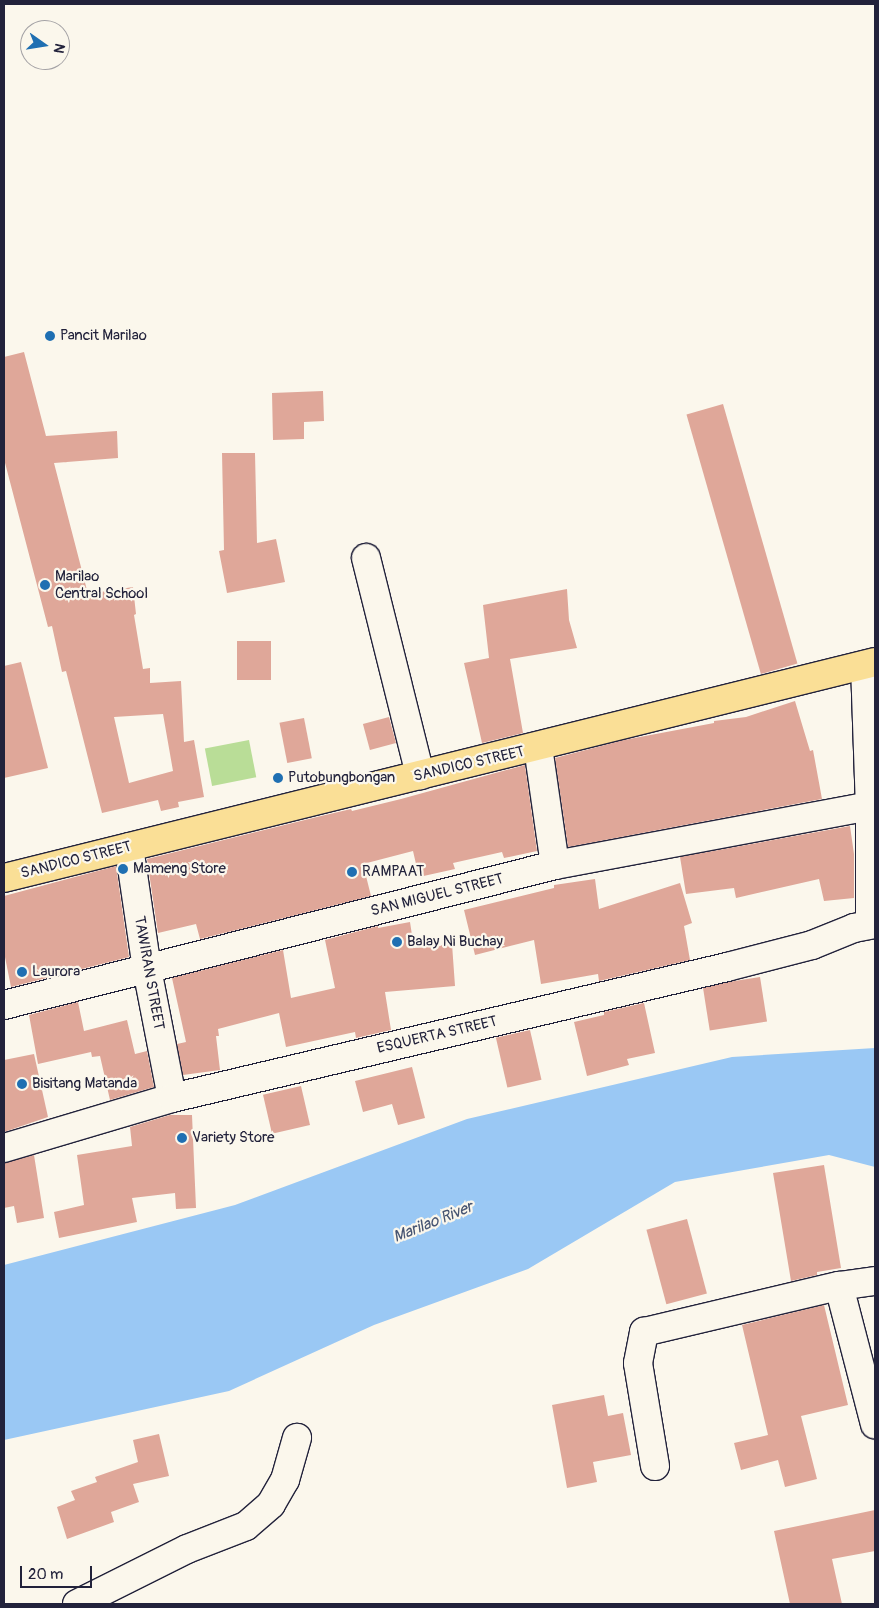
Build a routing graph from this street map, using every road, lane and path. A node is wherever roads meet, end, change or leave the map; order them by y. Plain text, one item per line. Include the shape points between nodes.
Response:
1 (366, 558) dead end
2 (870, 663) edge
3 (538, 747) junction
4 (420, 775) junction
5 (873, 806) edge
6 (129, 847) junction
7 (555, 865) junction
8 (4, 878) edge
9 (873, 924) edge
10 (147, 969) junction
11 (4, 1005) edge
12 (172, 1098) junction
13 (4, 1148) edge
14 (875, 1281) edge
15 (839, 1286) junction
16 (875, 1424) edge
17 (297, 1438) dead end
18 (655, 1466) dead end
19 (77, 1604) edge

1 - 4 street
2 - 3 main road, SANDICO STREET
2 - 5 street
3 - 4 main road, SANDICO STREET
3 - 7 street
4 - 6 main road, SANDICO STREET
5 - 7 street, SAN MIGUEL STREET
5 - 9 street
6 - 8 main road, SANDICO STREET
6 - 10 street, TAWIRAN STREET
7 - 10 street, SAN MIGUEL STREET
9 - 12 street, ESQUERTA STREET via 812,945 727,967
10 - 11 street, SAN MIGUEL STREET
10 - 12 street, TAWIRAN STREET
12 - 13 street, ESQUERTA STREET
14 - 15 street
15 - 16 street
15 - 18 street via 644,1332 638,1363
17 - 19 street via 285,1480 271,1504 246,1526 187,1549

